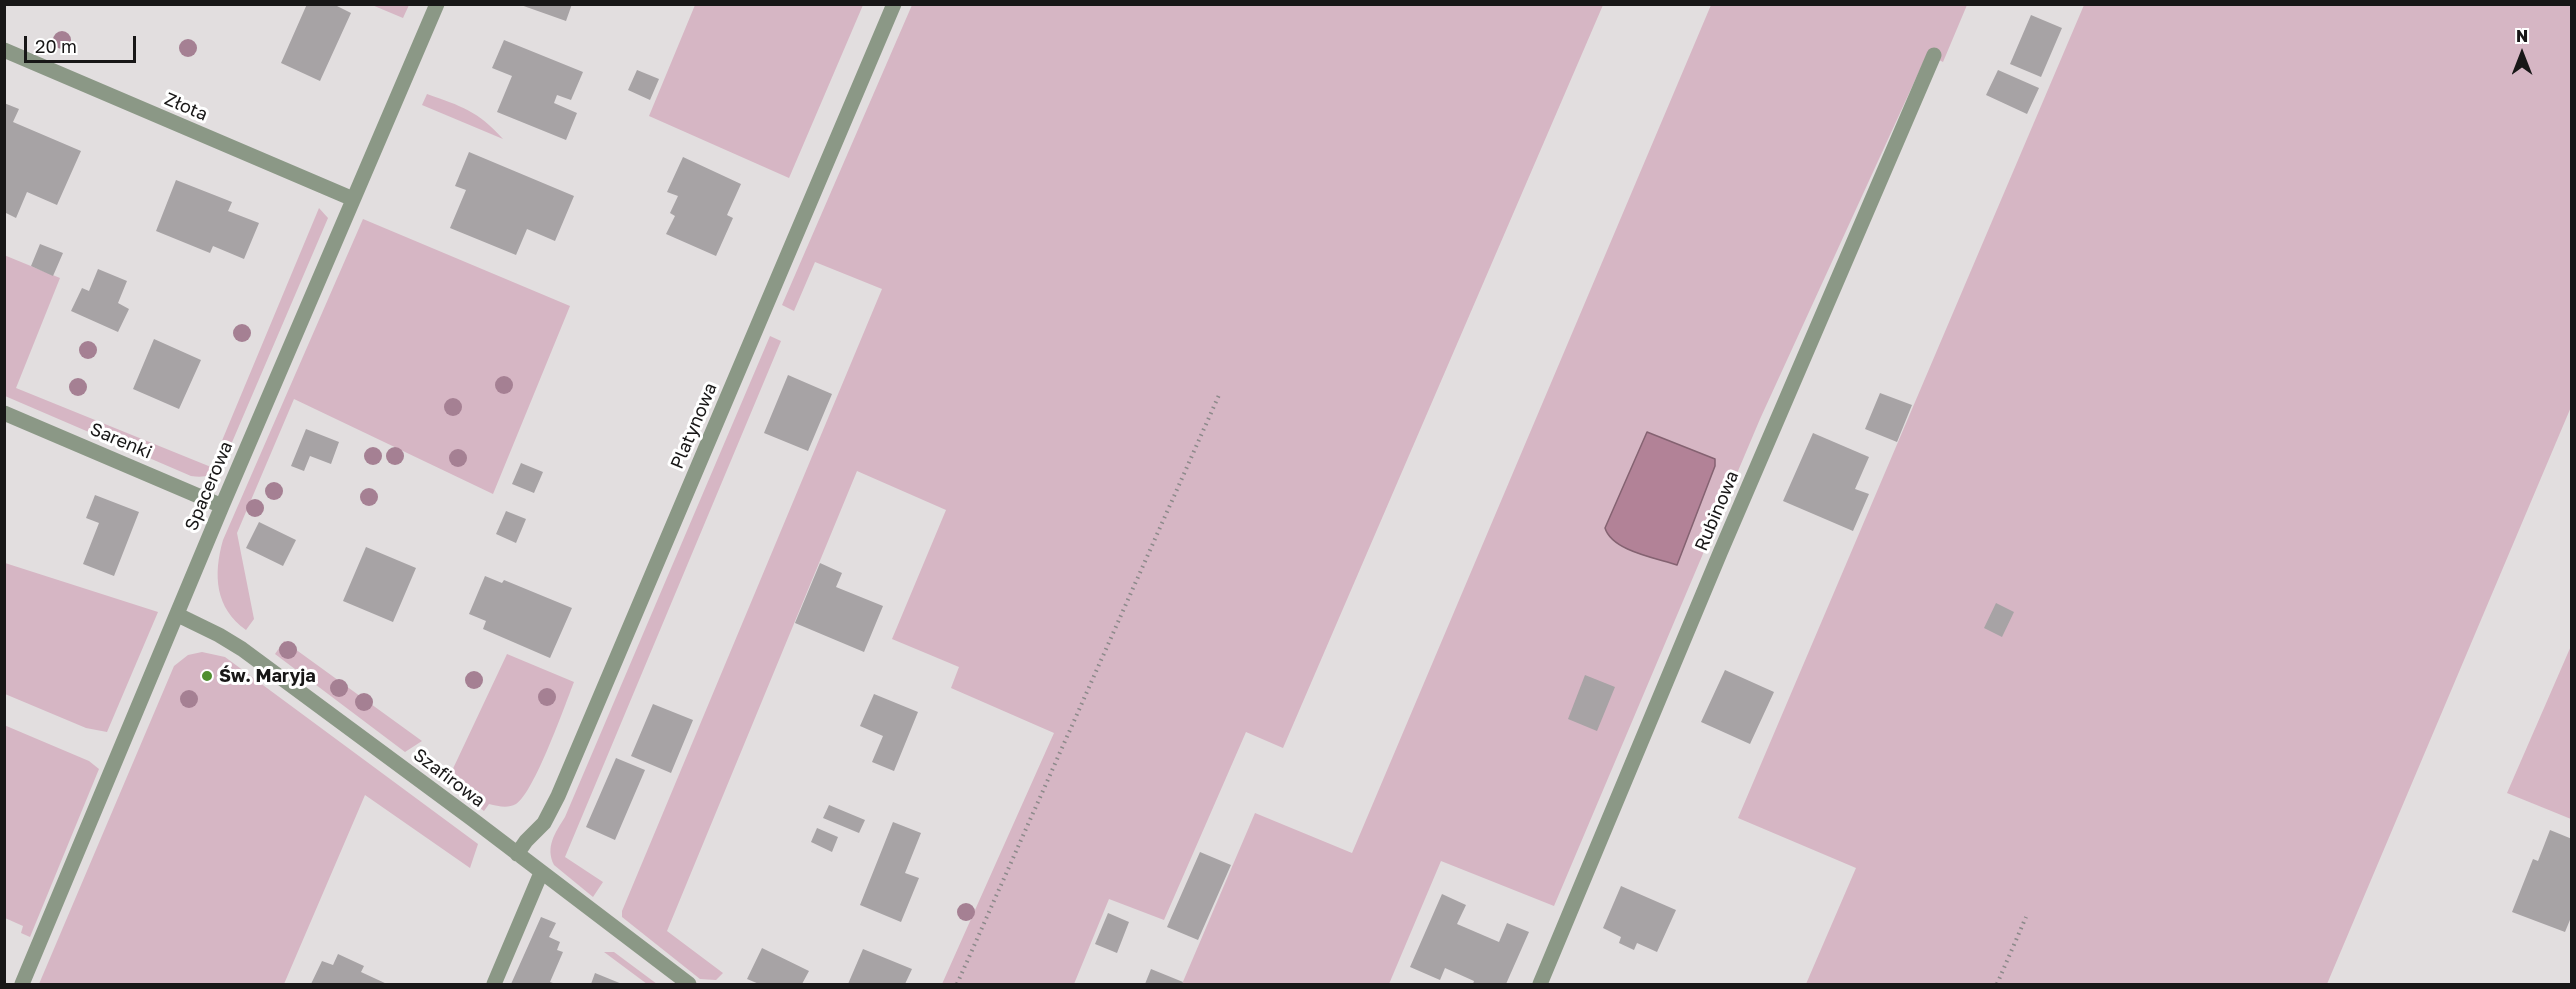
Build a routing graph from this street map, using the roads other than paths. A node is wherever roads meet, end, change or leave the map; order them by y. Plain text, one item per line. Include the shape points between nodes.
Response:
1 (437, 4) edge
2 (894, 4) edge
3 (4, 50) edge
4 (1934, 55) dead end
5 (353, 199) junction
6 (4, 413) edge
7 (222, 506) junction
8 (178, 615) junction
9 (517, 854) junction
10 (542, 873) junction
11 (22, 984) edge
12 (494, 984) edge
13 (689, 984) edge
14 (1540, 984) edge

1 - 5 street, Spacerowa
2 - 9 street, Platynowa via 558,796 544,823
3 - 5 street, Złota
4 - 14 street, Rubinowa
5 - 7 street, Spacerowa
6 - 7 street, Sarenki
7 - 8 street, Spacerowa
8 - 9 street, Szafirowa via 242,649
8 - 11 street, Spacerowa
9 - 10 street, Szafirowa
10 - 12 street
10 - 13 street, Szafirowa

